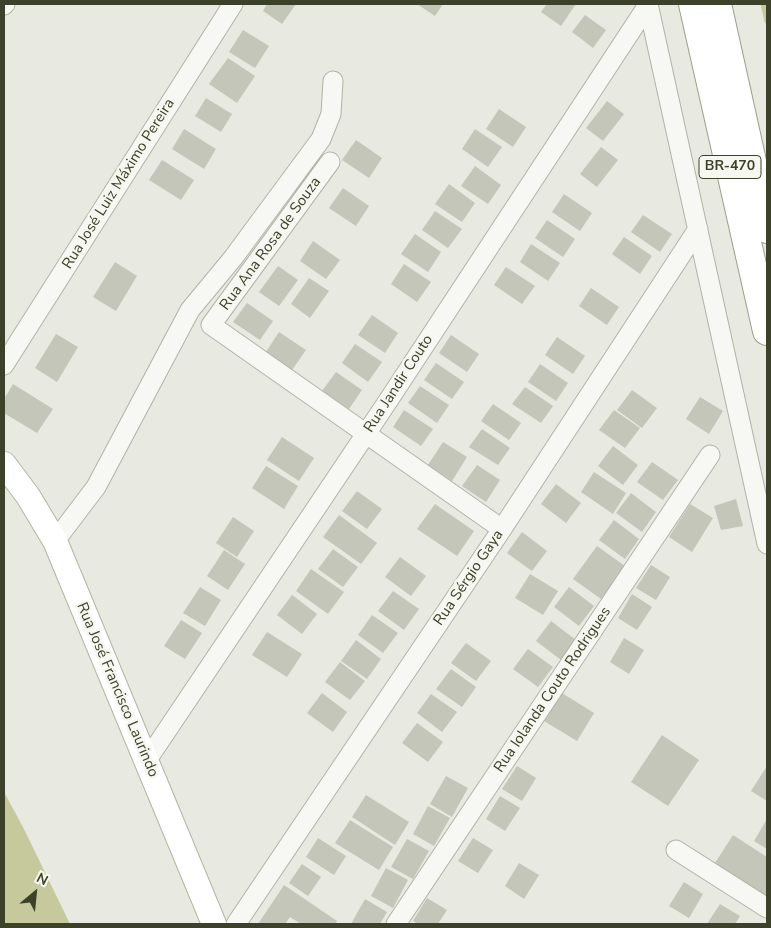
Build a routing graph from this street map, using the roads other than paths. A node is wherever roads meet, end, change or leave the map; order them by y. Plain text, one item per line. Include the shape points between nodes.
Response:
1 (233, 4) edge
2 (648, 4) edge
3 (694, 4) edge
4 (717, 4) edge
5 (333, 81) dead end
6 (330, 162) dead end
7 (698, 229) junction
8 (767, 229) edge
9 (767, 331) edge
10 (4, 365) edge
11 (366, 434) junction
12 (710, 455) dead end
13 (4, 464) edge
14 (502, 529) junction
15 (55, 540) junction
16 (767, 544) edge
17 (147, 760) junction
18 (676, 850) dead end
19 (767, 908) edge
20 (214, 924) edge
21 (236, 924) edge
22 (396, 924) edge

1 - 10 street, Rua José Luiz Máximo Pereira
2 - 7 street
2 - 11 street, Rua Jandir Couto
3 - 9 highway, BR-470
4 - 8 highway, BR-470
5 - 15 street via 332,114 320,139 233,258 190,310 96,487
6 - 11 street, Rua Ana Rosa de Souza via 211,325
7 - 14 street, Rua Sérgio Gaya
7 - 16 street
11 - 14 street
11 - 17 street, Rua Jandir Couto
12 - 22 street, Rua Iolanda Couto Rodrigues
13 - 15 main road, Rua José Francisco Laurindo
14 - 21 street, Rua Sérgio Gaya
15 - 17 main road, Rua José Francisco Laurindo
17 - 20 main road, Rua José Francisco Laurindo
18 - 19 street

